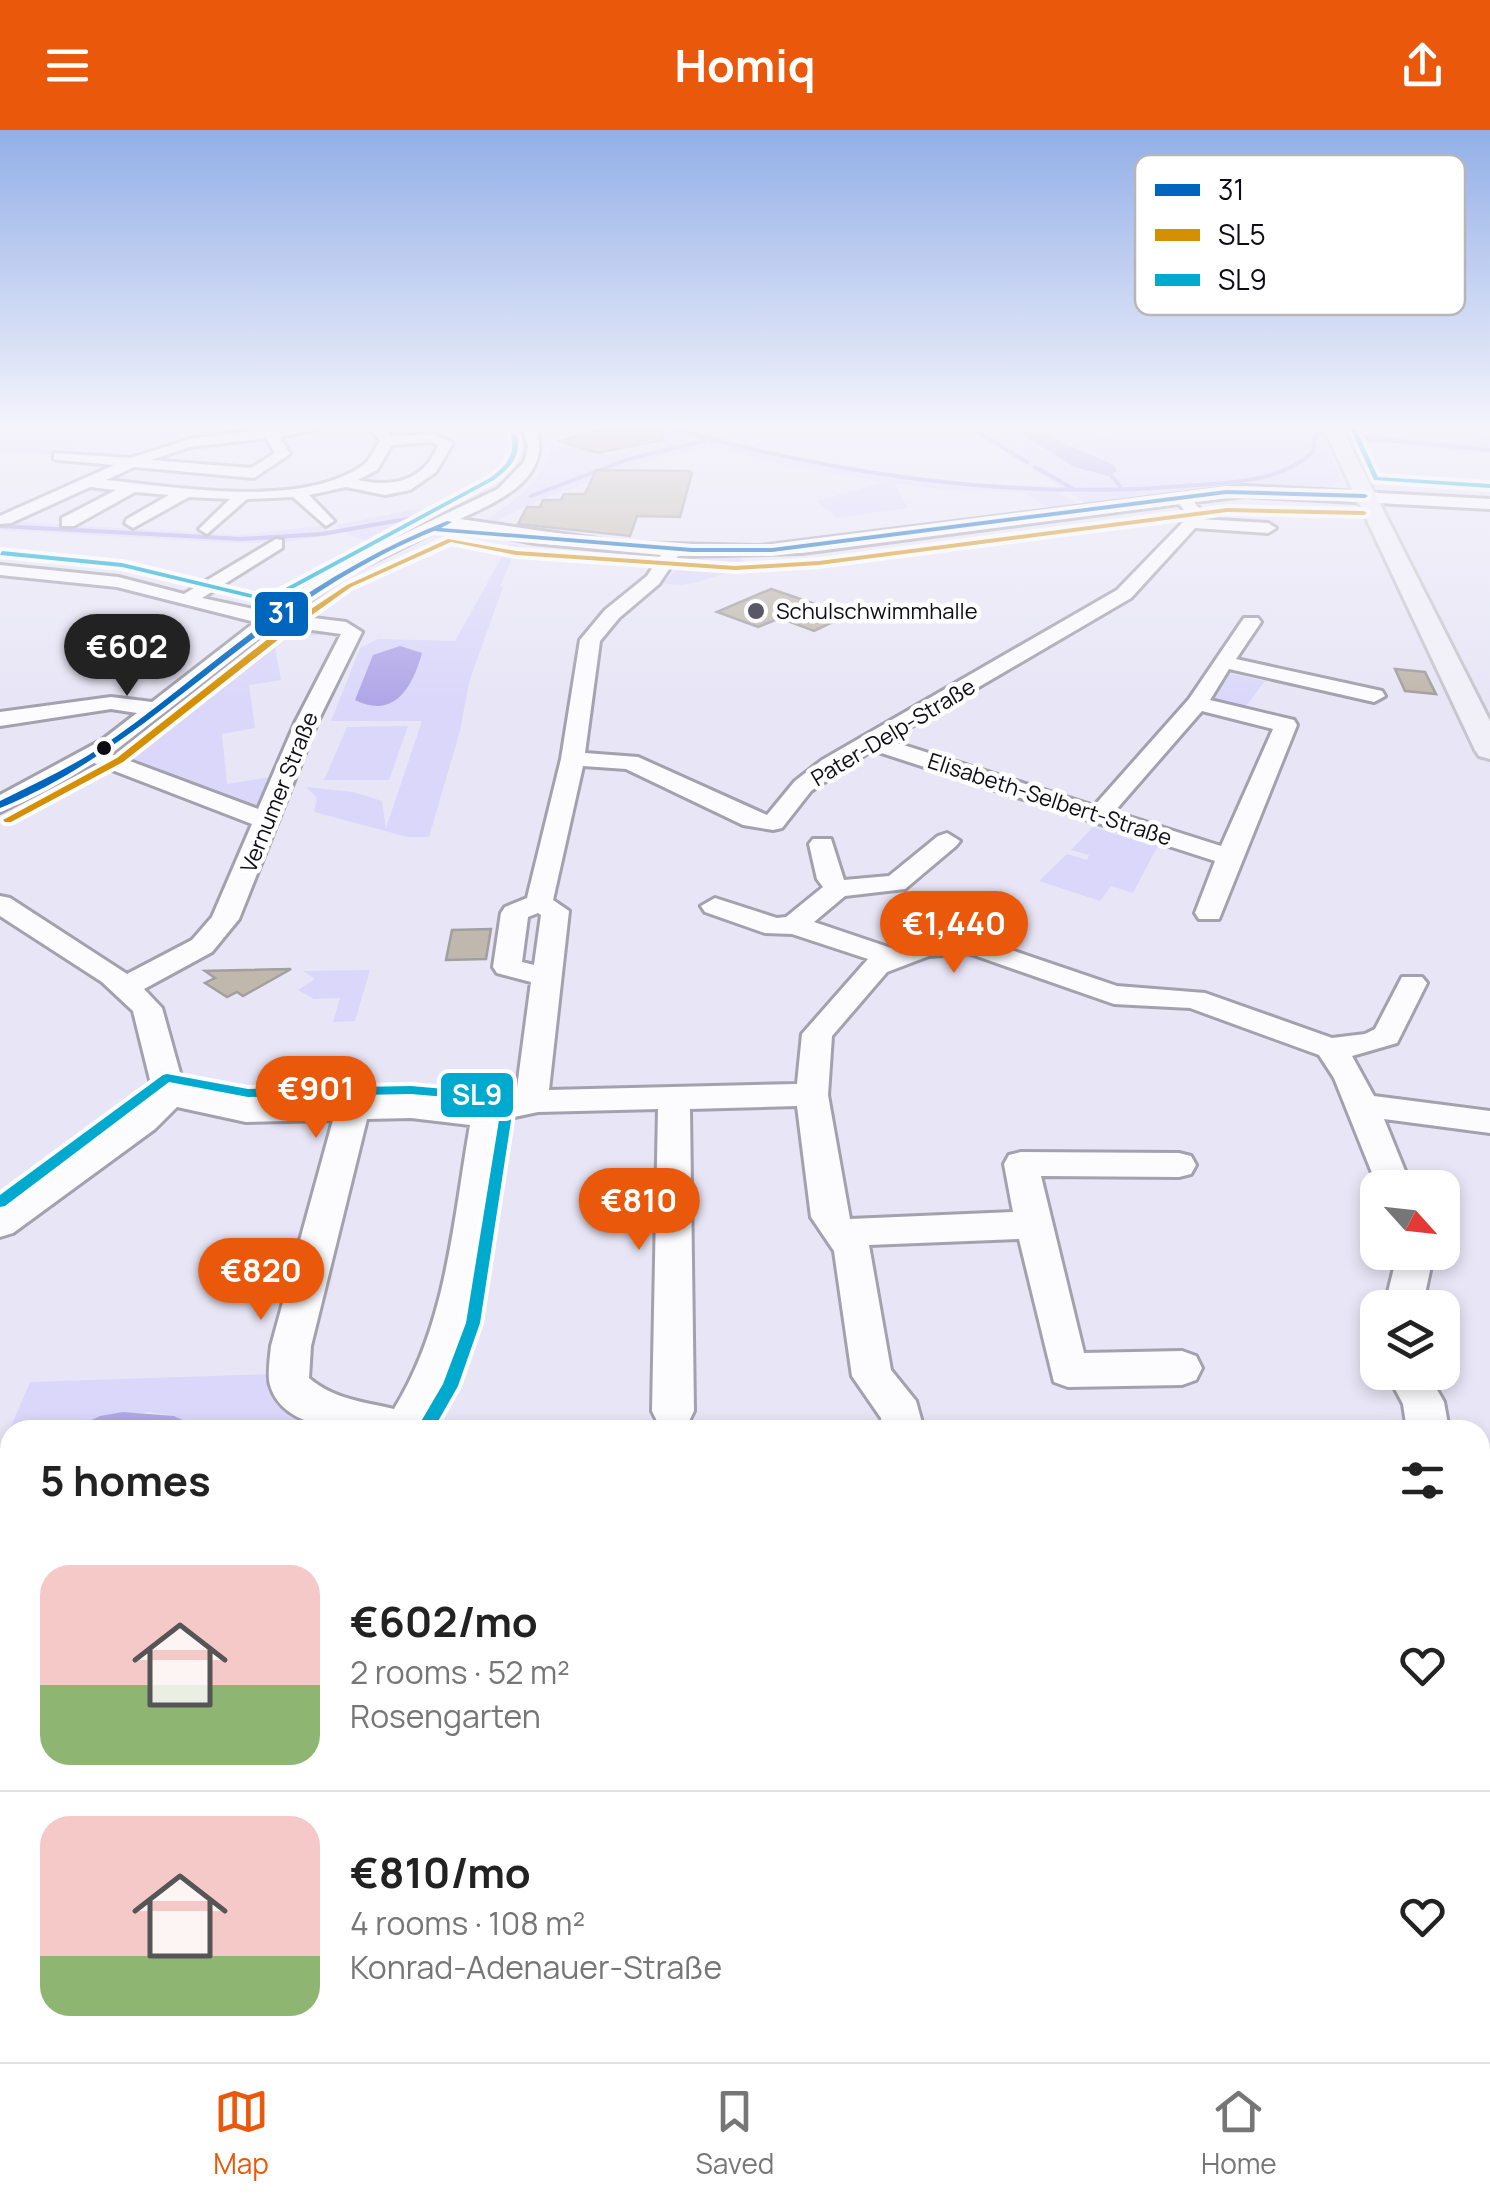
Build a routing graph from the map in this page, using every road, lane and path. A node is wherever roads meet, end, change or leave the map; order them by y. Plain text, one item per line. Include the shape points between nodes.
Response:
1 (73, 519) edge
2 (140, 519) edge
3 (217, 519) edge
4 (454, 519) edge
5 (1016, 519) edge
6 (1192, 519) edge
7 (1376, 519) edge
8 (68, 522) dead end
9 (133, 523) dead end
10 (1191, 523) junction
11 (442, 525) junction
12 (1268, 528) dead end
13 (207, 529) dead end
14 (276, 544) dead end
15 (674, 549) junction
16 (0, 570) edge
17 (187, 600) junction
18 (270, 619) junction
19 (1251, 622) dead end
20 (1224, 662) junction
21 (1260, 695) junction
22 (1374, 696) dead end
23 (1197, 704) junction
24 (156, 709) junction
25 (0, 719) edge
26 (870, 742) junction
27 (1488, 744) edge
28 (93, 755) junction
29 (573, 759) junction
30 (0, 805) edge
31 (1098, 816) junction
32 (268, 821) junction
33 (947, 841) dead end
34 (822, 844) dead end
35 (1229, 858) junction
36 (837, 890) junction
37 (539, 903) junction
38 (0, 904) edge
39 (715, 906) dead end
40 (1209, 913) dead end
41 (794, 926) junction
42 (892, 958) junction
43 (546, 977) junction
44 (1412, 984) dead end
45 (126, 987) junction
46 (1330, 1048) junction
47 (170, 1095) junction
48 (812, 1095) junction
49 (674, 1096) junction
50 (531, 1102) junction
51 (1361, 1105) junction
52 (353, 1108) junction
53 (482, 1113) junction
54 (1490, 1122) edge
55 (1180, 1165) dead end
56 (1388, 1170) edge
57 (0, 1224) edge
58 (1034, 1225) junction
59 (842, 1233) junction
60 (1182, 1368) dead end
61 (1416, 1390) edge
62 (673, 1411) dead end
63 (371, 1420) edge
64 (410, 1420) edge
65 (902, 1420) edge
66 (1426, 1420) edge

1 - 8 street
2 - 9 street
3 - 13 street
4 - 11 street
5 - 15 street via 802,548
6 - 10 street
7 - 27 main road
10 - 12 street
10 - 26 street, Pater-Delp-Straße via 1124,594
11 - 15 street
11 - 18 street
14 - 17 street
15 - 29 street via 653,580 590,640
16 - 17 street via 118,582
17 - 18 street
18 - 24 street
18 - 32 street, Vernumer Straße via 352,632
19 - 20 street
20 - 21 street
20 - 23 street
21 - 22 street
21 - 23 street
21 - 35 street via 1286,725
23 - 31 street
24 - 25 street via 111,703
24 - 28 street
26 - 29 street, Pater-Delp-Straße via 811,778 768,824 630,762
26 - 31 street, Elisabeth-Selbert-Straße
28 - 30 street
28 - 32 street
29 - 37 street
31 - 35 street, Elisabeth-Selbert-Straße
32 - 45 street, Vernumer Straße via 218,932
33 - 36 street via 896,883
34 - 36 street
35 - 40 street
36 - 41 street
37 - 43 street via 556,911
37 - 43 street via 515,913 508,968
38 - 45 street
39 - 41 street via 776,927
41 - 42 street
42 - 46 street via 970,944 1114,995 1194,999
42 - 48 street via 876,966 817,1034
43 - 50 street
44 - 46 street via 1389,1037
45 - 47 street via 147,1008
46 - 51 street
47 - 52 street via 246,1111
47 - 57 street
48 - 49 street
48 - 59 street via 829,1217
49 - 50 street
49 - 62 street
50 - 53 street
51 - 54 street
51 - 56 street
52 - 53 street
52 - 63 street via 291,1346 289,1383 310,1402
53 - 64 street via 456,1319 448,1350
55 - 58 street via 1021,1164
58 - 59 street
58 - 60 street via 1068,1370
59 - 65 street via 852,1248 872,1376
61 - 66 street

